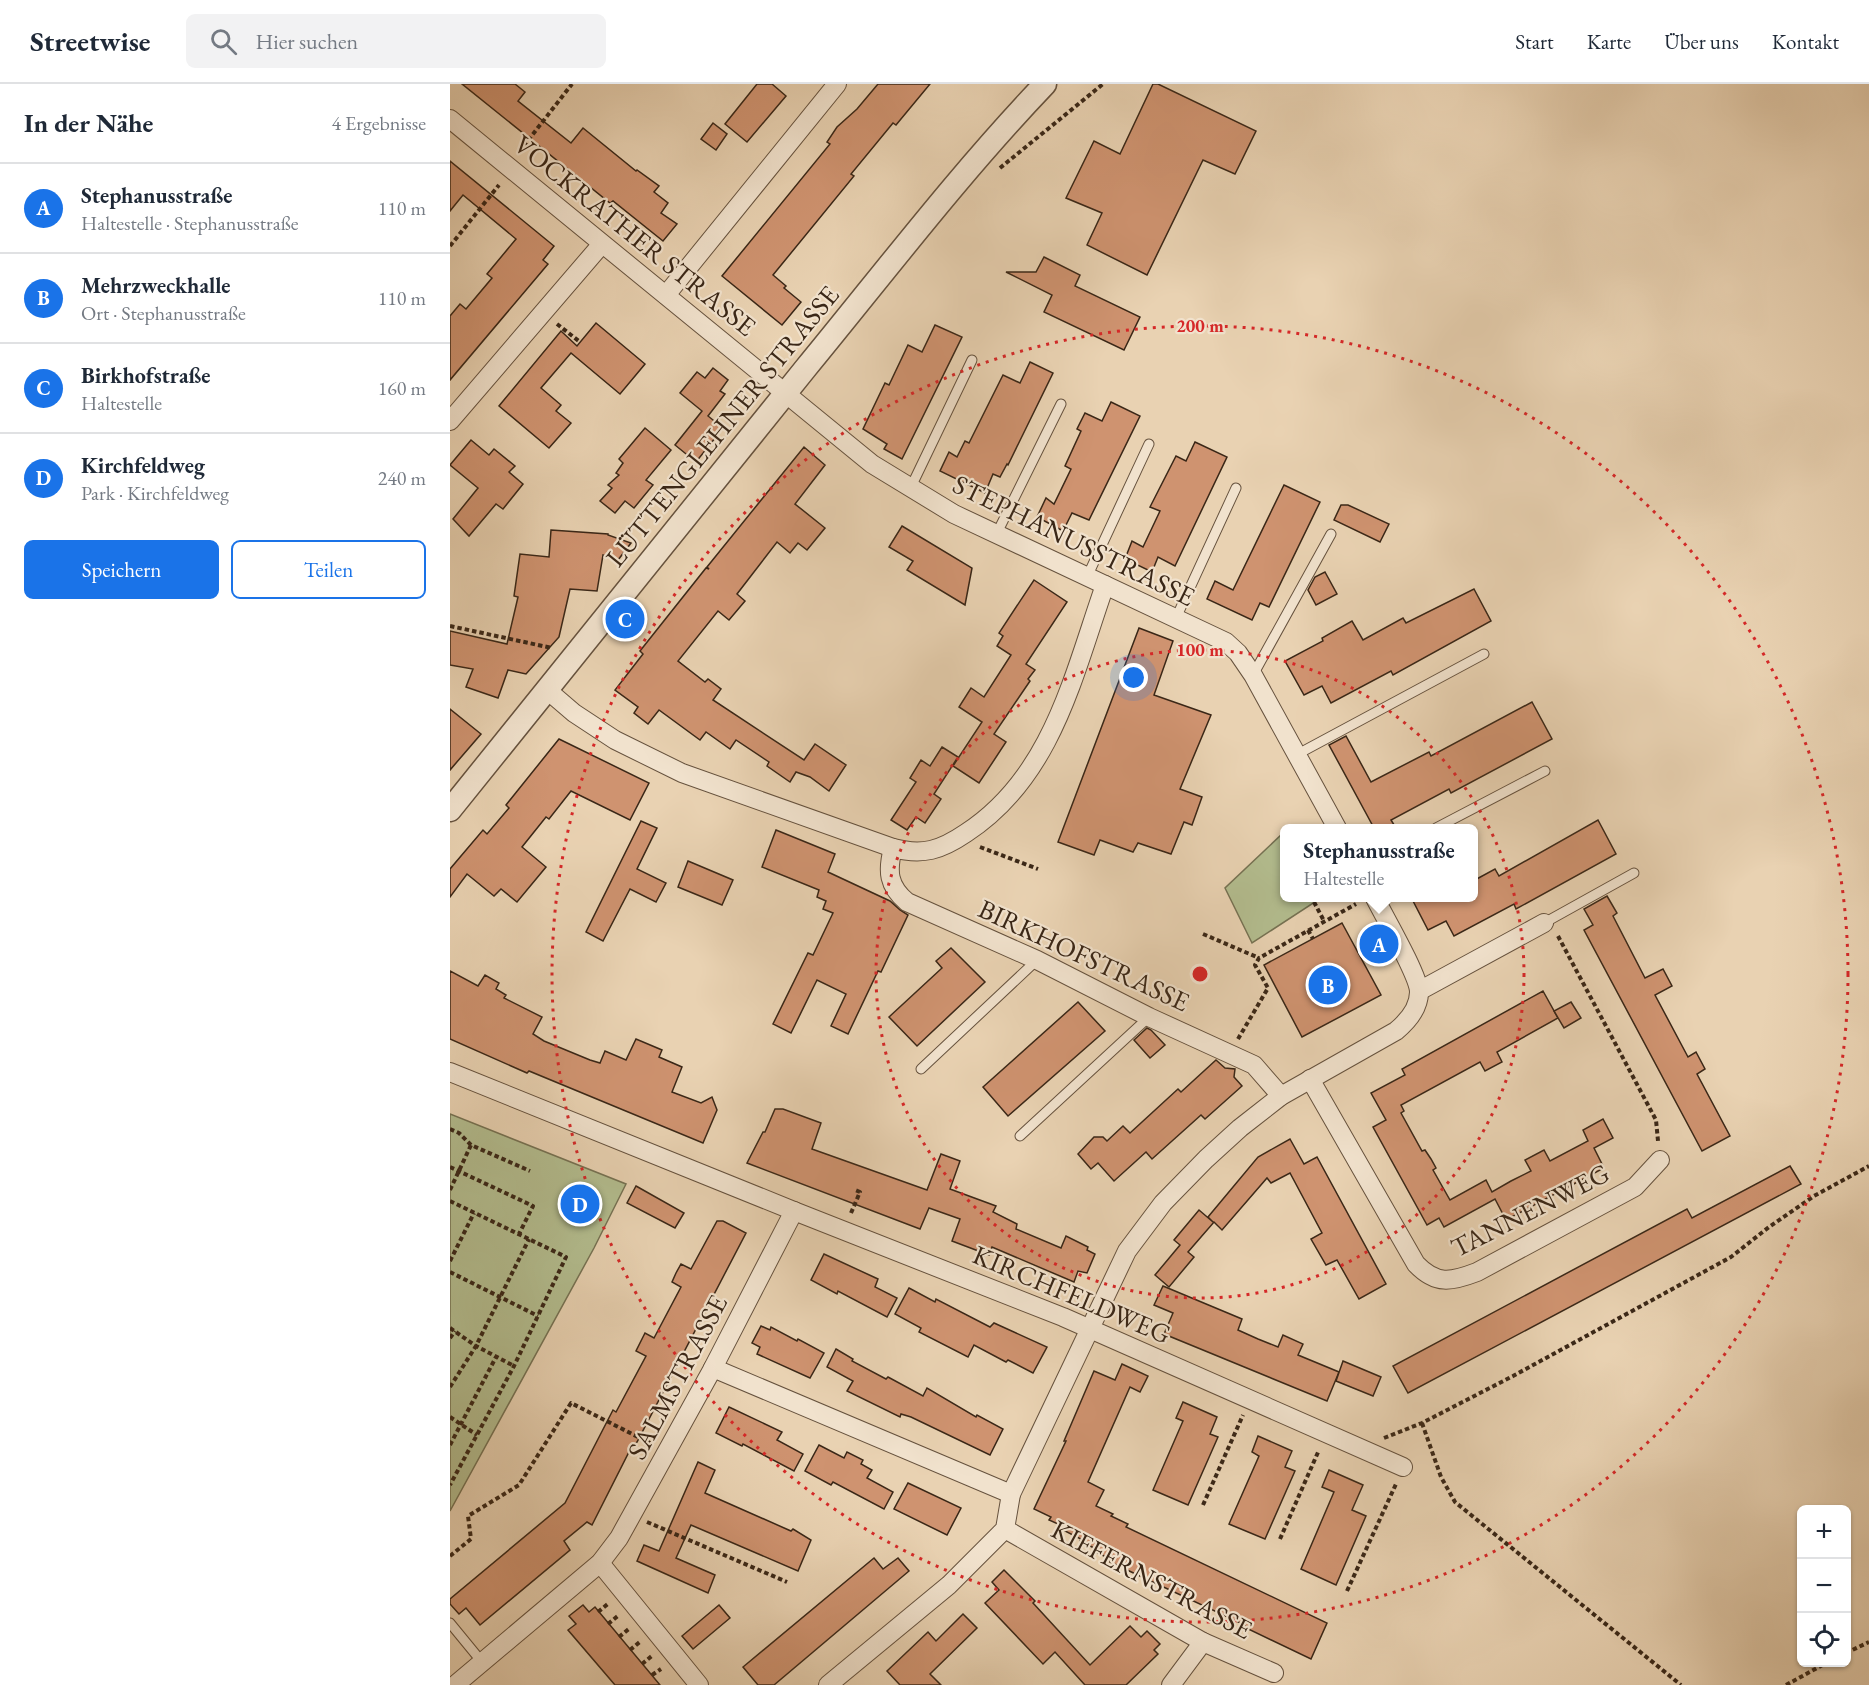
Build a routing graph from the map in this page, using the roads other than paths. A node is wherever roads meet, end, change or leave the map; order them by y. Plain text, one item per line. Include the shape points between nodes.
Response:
1 (837, 84) edge
2 (1045, 84) edge
3 (450, 119) edge
4 (602, 244) junction
5 (666, 295) junction
6 (972, 360) dead end
7 (787, 392) junction
8 (1061, 404) dead end
9 (450, 421) edge
10 (1149, 444) dead end
11 (1236, 488) dead end
12 (910, 489) junction
13 (1331, 534) dead end
14 (996, 535) junction
15 (1087, 577) junction
16 (1105, 585) junction
17 (1176, 618) junction
18 (1484, 654) dead end
19 (1253, 675) junction
20 (546, 689) junction
21 (1296, 755) junction
22 (1545, 771) dead end
23 (450, 810) edge
24 (1335, 824) edge
25 (1444, 824) edge
26 (893, 848) junction
27 (1634, 873) dead end
28 (1368, 902) edge
29 (1547, 921) joint
30 (1037, 960) junction
31 (1419, 991) junction
32 (1149, 1017) junction
33 (921, 1070) dead end
34 (450, 1072) edge
35 (1310, 1079) junction
36 (1281, 1096) junction
37 (1020, 1136) dead end
38 (1660, 1160) road end
39 (794, 1211) junction
40 (1091, 1329) junction
41 (713, 1368) junction
42 (1403, 1467) road end
43 (1011, 1494) junction
44 (1005, 1529) junction
45 (600, 1563) junction
46 (450, 1623) edge
47 (1203, 1642) junction
48 (482, 1662) junction
49 (1274, 1673) dead end
50 (850, 1678) edge
51 (455, 1685) edge
52 (699, 1685) edge
53 (828, 1685) edge
54 (1171, 1685) edge

1 - 5 street
2 - 7 street, LÜTTENGLEHNER STRASSE via 976,159
3 - 4 street, VOCKRATHER STRASSE
4 - 5 street, VOCKRATHER STRASSE
4 - 9 street
5 - 7 street, VOCKRATHER STRASSE
6 - 12 lane
7 - 12 street, STEPHANUSSTRASSE via 872,464
7 - 20 street, LÜTTENGLEHNER STRASSE
8 - 14 lane
10 - 15 lane
11 - 17 lane
12 - 14 street, STEPHANUSSTRASSE
13 - 19 lane
14 - 15 street, STEPHANUSSTRASSE
15 - 16 street, STEPHANUSSTRASSE
16 - 17 street, STEPHANUSSTRASSE
16 - 26 street via 1060,710 1031,770 1015,792 957,839 922,853
17 - 19 street, STEPHANUSSTRASSE via 1226,642
18 - 21 lane
19 - 21 street, STEPHANUSSTRASSE
20 - 23 street, LÜTTENGLEHNER STRASSE
20 - 26 street via 615,740 682,773
21 - 24 street, STEPHANUSSTRASSE
22 - 25 lane
26 - 30 street, BIRKHOFSTRASSE via 888,873 897,894 907,902
27 - 29 lane
28 - 31 street via 1415,976
29 - 31 street
30 - 32 street, BIRKHOFSTRASSE
30 - 33 lane
31 - 35 street via 1416,1008 1396,1031
32 - 36 street, BIRKHOFSTRASSE via 1254,1065
32 - 37 lane
34 - 39 street, KIRCHFELDWEG
35 - 36 street
35 - 38 street, TANNENWEG via 1416,1264 1426,1275 1443,1281 1477,1272 1635,1186
36 - 40 street via 1214,1151 1162,1203 1127,1251
39 - 40 street, KIRCHFELDWEG
39 - 41 street, SALMSTRASSE
40 - 42 street, KIRCHFELDWEG
40 - 43 street
41 - 43 street
41 - 45 street, SALMSTRASSE via 633,1515
43 - 44 street
44 - 47 street, KIEFERNSTRASSE
44 - 50 street
45 - 48 street, SALMSTRASSE
45 - 52 street
46 - 48 lane
47 - 49 street, KIEFERNSTRASSE
47 - 54 street
48 - 51 street, SALMSTRASSE
50 - 53 street

